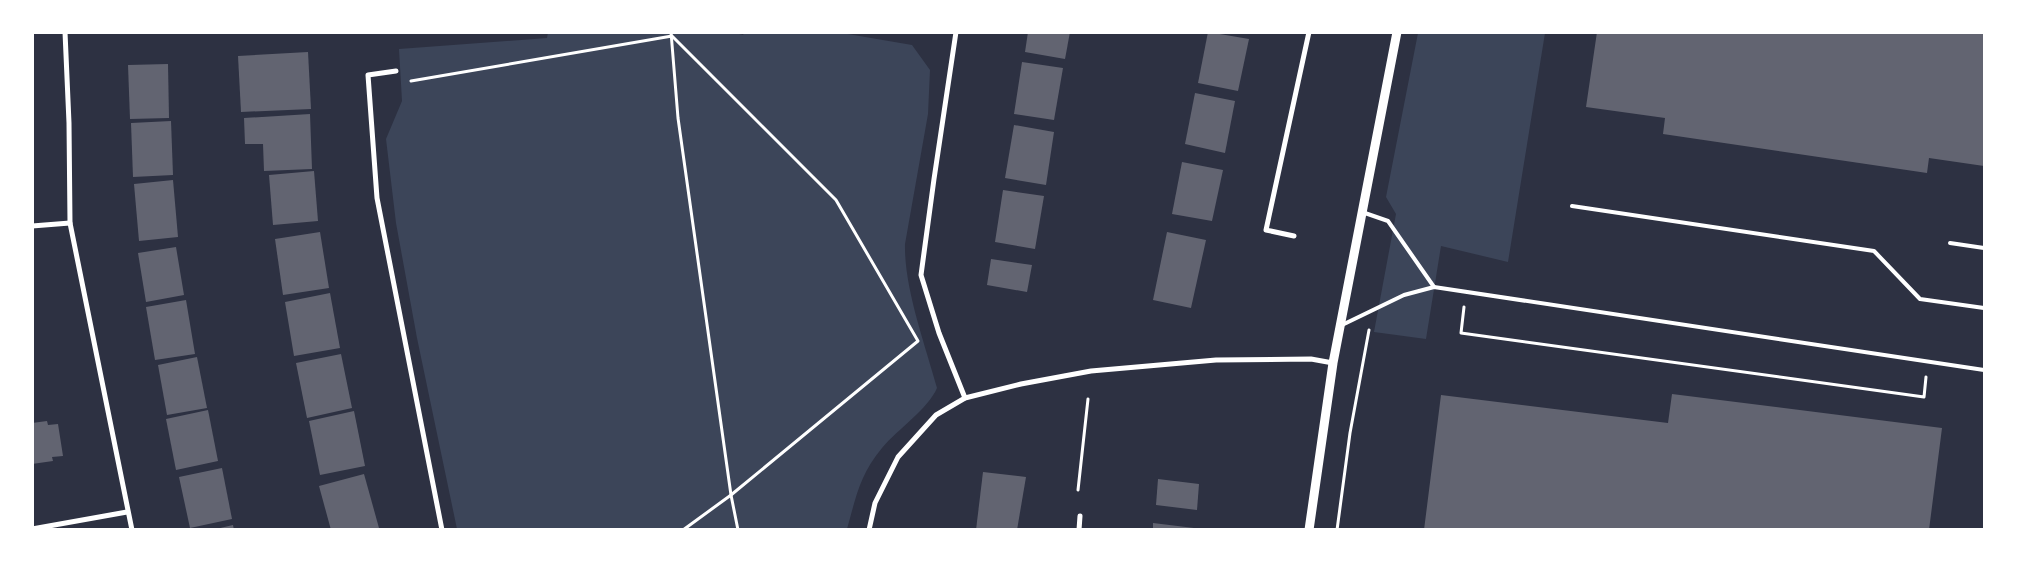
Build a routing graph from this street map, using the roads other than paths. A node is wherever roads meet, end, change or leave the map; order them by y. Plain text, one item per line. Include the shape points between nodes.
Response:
1 (65, 32) edge
2 (956, 32) edge
3 (1309, 32) edge
4 (1397, 32) edge
5 (396, 72) dead end
6 (1572, 206) dead end
7 (1362, 212) junction
8 (70, 223) junction
9 (32, 226) edge
10 (1294, 236) dead end
11 (1950, 243) dead end
12 (1984, 248) edge
13 (1434, 287) junction
14 (1984, 308) edge
15 (1340, 326) junction
16 (1333, 362) junction
17 (1984, 370) edge
18 (966, 398) junction
19 (127, 512) junction
20 (1080, 516) dead end
21 (32, 529) edge
22 (132, 530) edge
23 (442, 530) edge
24 (869, 530) edge
25 (1079, 530) edge
26 (1309, 530) edge

1 - 8 street
2 - 18 street via 921,275
3 - 10 street via 1266,230
4 - 7 street
5 - 23 street via 368,75 377,198
6 - 14 lane via 1874,251 1920,299
7 - 13 lane via 1388,220
7 - 15 street
8 - 9 street
8 - 19 street
11 - 12 lane
13 - 15 lane via 1408,293
13 - 17 lane
15 - 16 street
16 - 18 street via 1311,359 1216,360 1091,371
16 - 26 street
18 - 24 street via 936,415 898,457 875,503
19 - 21 street
19 - 22 street
20 - 25 street

